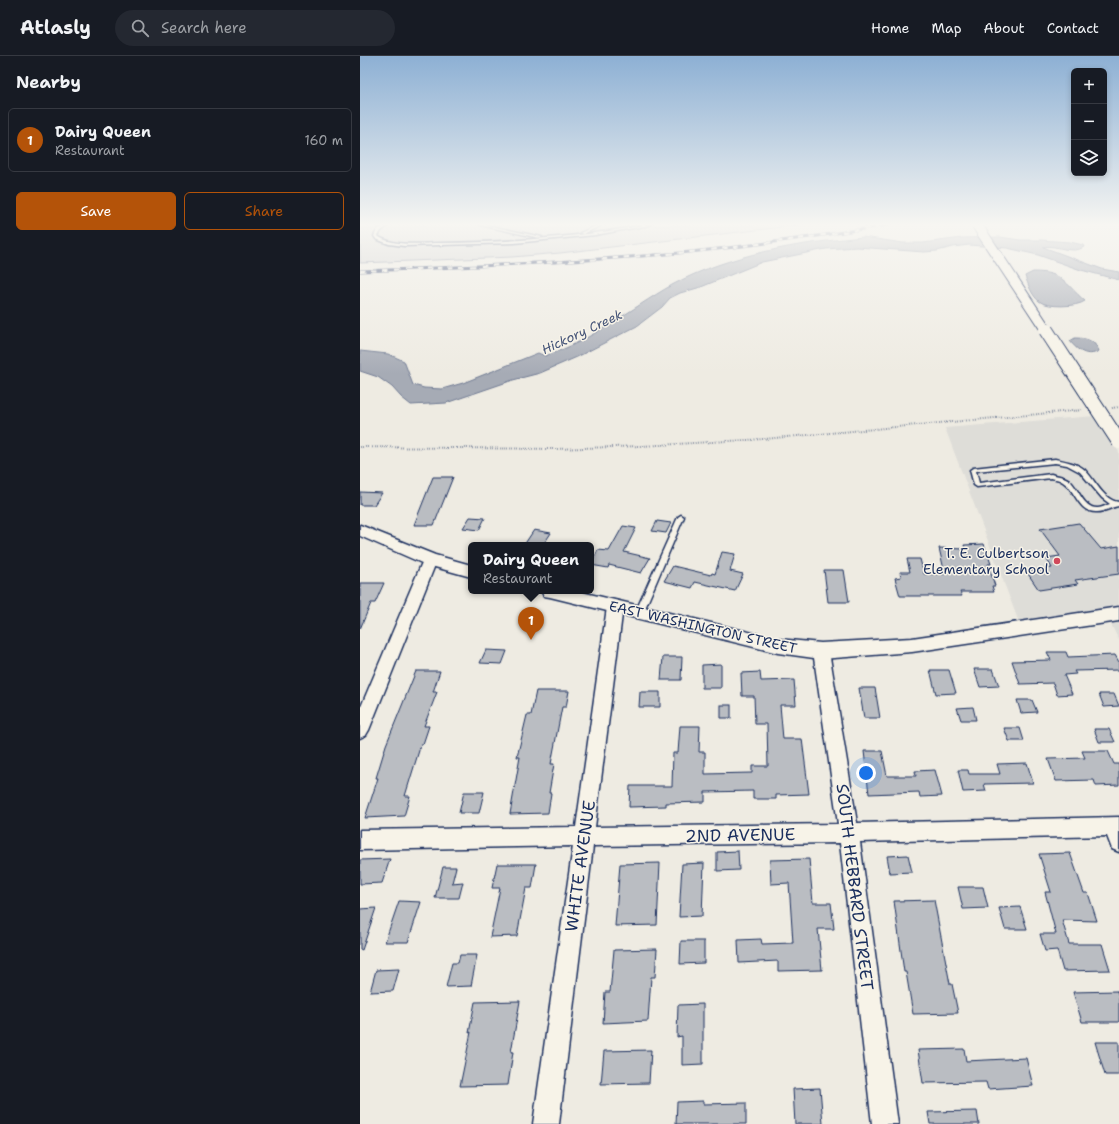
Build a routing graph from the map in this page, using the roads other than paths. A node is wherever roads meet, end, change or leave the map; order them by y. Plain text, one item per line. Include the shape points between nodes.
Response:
1 (1009, 275) edge
2 (1119, 442) edge
3 (1117, 504) edge
4 (681, 517) dead end
5 (360, 530) edge
6 (430, 560) junction
7 (468, 570) edge
8 (562, 594) edge
9 (615, 607) junction
10 (640, 613) junction
11 (1119, 614) edge
12 (821, 651) junction
13 (360, 730) edge
14 (1117, 832) edge
15 (849, 833) junction
16 (584, 838) junction
17 (360, 840) edge
18 (546, 1124) edge
19 (885, 1124) edge

1 - 2 street, bridge
3 - 3 lane via 1104,497 1082,471 1069,464 1055,461 973,470 977,485 1051,476 1067,482 1084,506 1104,510
4 - 10 lane
5 - 6 street
6 - 7 street
6 - 13 street
8 - 9 street, EAST WASHINGTON STREET
9 - 10 street, EAST WASHINGTON STREET
9 - 16 street, WHITE AVENUE
10 - 12 street, EAST WASHINGTON STREET via 778,646
11 - 12 street, EAST WASHINGTON STREET via 912,644
12 - 15 street, SOUTH HEBBARD STREET
14 - 15 street, 2ND AVENUE
15 - 16 street, 2ND AVENUE
15 - 19 street, SOUTH HEBBARD STREET
16 - 17 street, 2ND AVENUE
16 - 18 street, WHITE AVENUE

